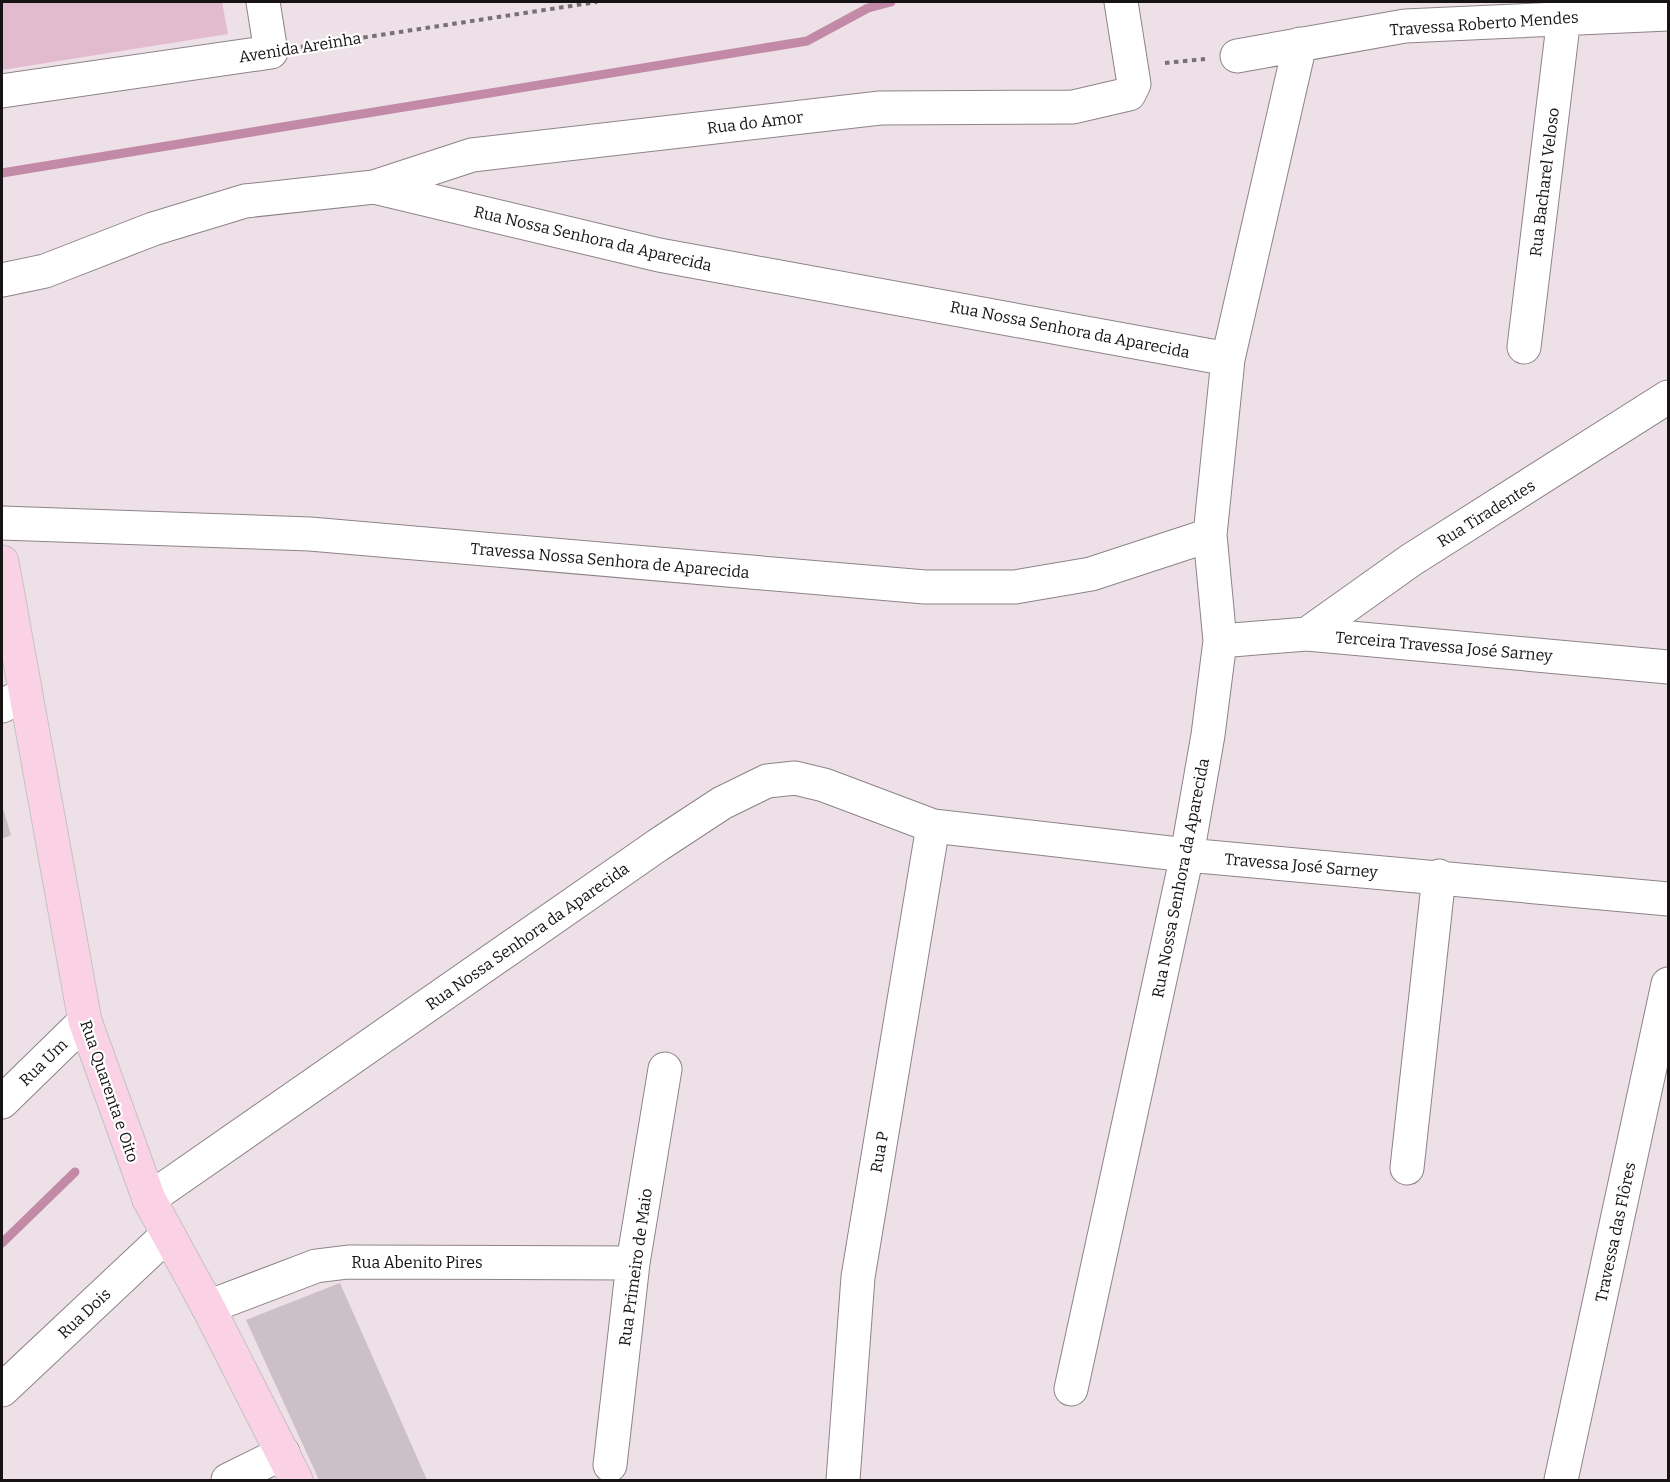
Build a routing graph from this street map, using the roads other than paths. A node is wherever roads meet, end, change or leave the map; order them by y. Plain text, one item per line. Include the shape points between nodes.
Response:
1 (263, 2) edge
2 (1121, 2) edge
3 (1668, 14) edge
4 (1564, 17) junction
5 (1300, 44) junction
6 (1237, 56) road end
7 (2, 92) edge
8 (374, 187) junction
9 (2, 280) edge
10 (1524, 347) dead end
11 (1228, 359) junction
12 (1668, 397) edge
13 (2, 523) edge
14 (1210, 535) junction
15 (2, 562) edge
16 (1307, 634) junction
17 (1220, 641) junction
18 (1668, 667) edge
19 (13, 700) edge
20 (933, 826) junction
21 (1187, 855) junction
22 (1440, 876) junction
23 (1668, 899) edge
24 (1668, 984) edge
25 (85, 1021) junction
26 (665, 1069) dead end
27 (2, 1102) edge
28 (1407, 1168) dead end
29 (149, 1199) junction
30 (167, 1235) junction
31 (633, 1263) junction
32 (208, 1307) junction
33 (1071, 1389) dead end
34 (2, 1390) edge
35 (610, 1465) dead end
36 (290, 1467) edge
37 (228, 1480) edge
38 (843, 1480) edge
39 (1561, 1480) edge

1 - 7 street, Avenida Areinha via 271,52
2 - 8 street, Rua do Amor via 1133,75 1129,94 1072,107 880,108 472,155
3 - 4 street, Travessa Roberto Mendes
4 - 5 street, Travessa Roberto Mendes via 1405,26
4 - 10 street, Rua Bacharel Veloso
5 - 6 street
5 - 11 street, Rua Nossa Senhora da Aparecida
8 - 9 street, Rua Nossa Senhora da Aparecida via 245,201 153,229 45,271
8 - 11 street, Rua Nossa Senhora da Aparecida via 659,255
11 - 14 street, Rua Nossa Senhora da Aparecida
12 - 16 street, Rua Tiradentes via 1411,560
13 - 14 street, Travessa Nossa Senhora de Aparecida via 310,534 925,587 1015,587 1091,574
14 - 17 street, Rua Nossa Senhora da Aparecida
15 - 19 main road, Rua Quarenta e Oito
16 - 17 street, Terceira Travessa José Sarney
16 - 18 street, Terceira Travessa José Sarney
17 - 21 street, Rua Nossa Senhora da Aparecida
19 - 25 main road, Rua Quarenta e Oito
20 - 21 street, Travessa José Sarney
20 - 29 street, Rua Nossa Senhora da Aparecida via 824,785 795,778 766,782 722,803 658,845
20 - 38 street, Rua P via 858,1277
21 - 22 street, Travessa José Sarney
21 - 33 street, Rua Nossa Senhora da Aparecida
22 - 23 street, Travessa José Sarney
22 - 28 street
24 - 39 street, Travessa das Flôres
25 - 27 street, Rua Um
25 - 29 main road, Rua Quarenta e Oito
26 - 31 street, Rua Primeiro de Maio
29 - 30 main road, Rua Quarenta e Oito
30 - 32 main road, Rua Quarenta e Oito
30 - 34 street, Rua Dois
31 - 32 street, Rua Abenito Pires via 348,1262 316,1266
31 - 35 street, Rua Primeiro de Maio
32 - 36 main road, Rua Quarenta e Oito
36 - 37 street

